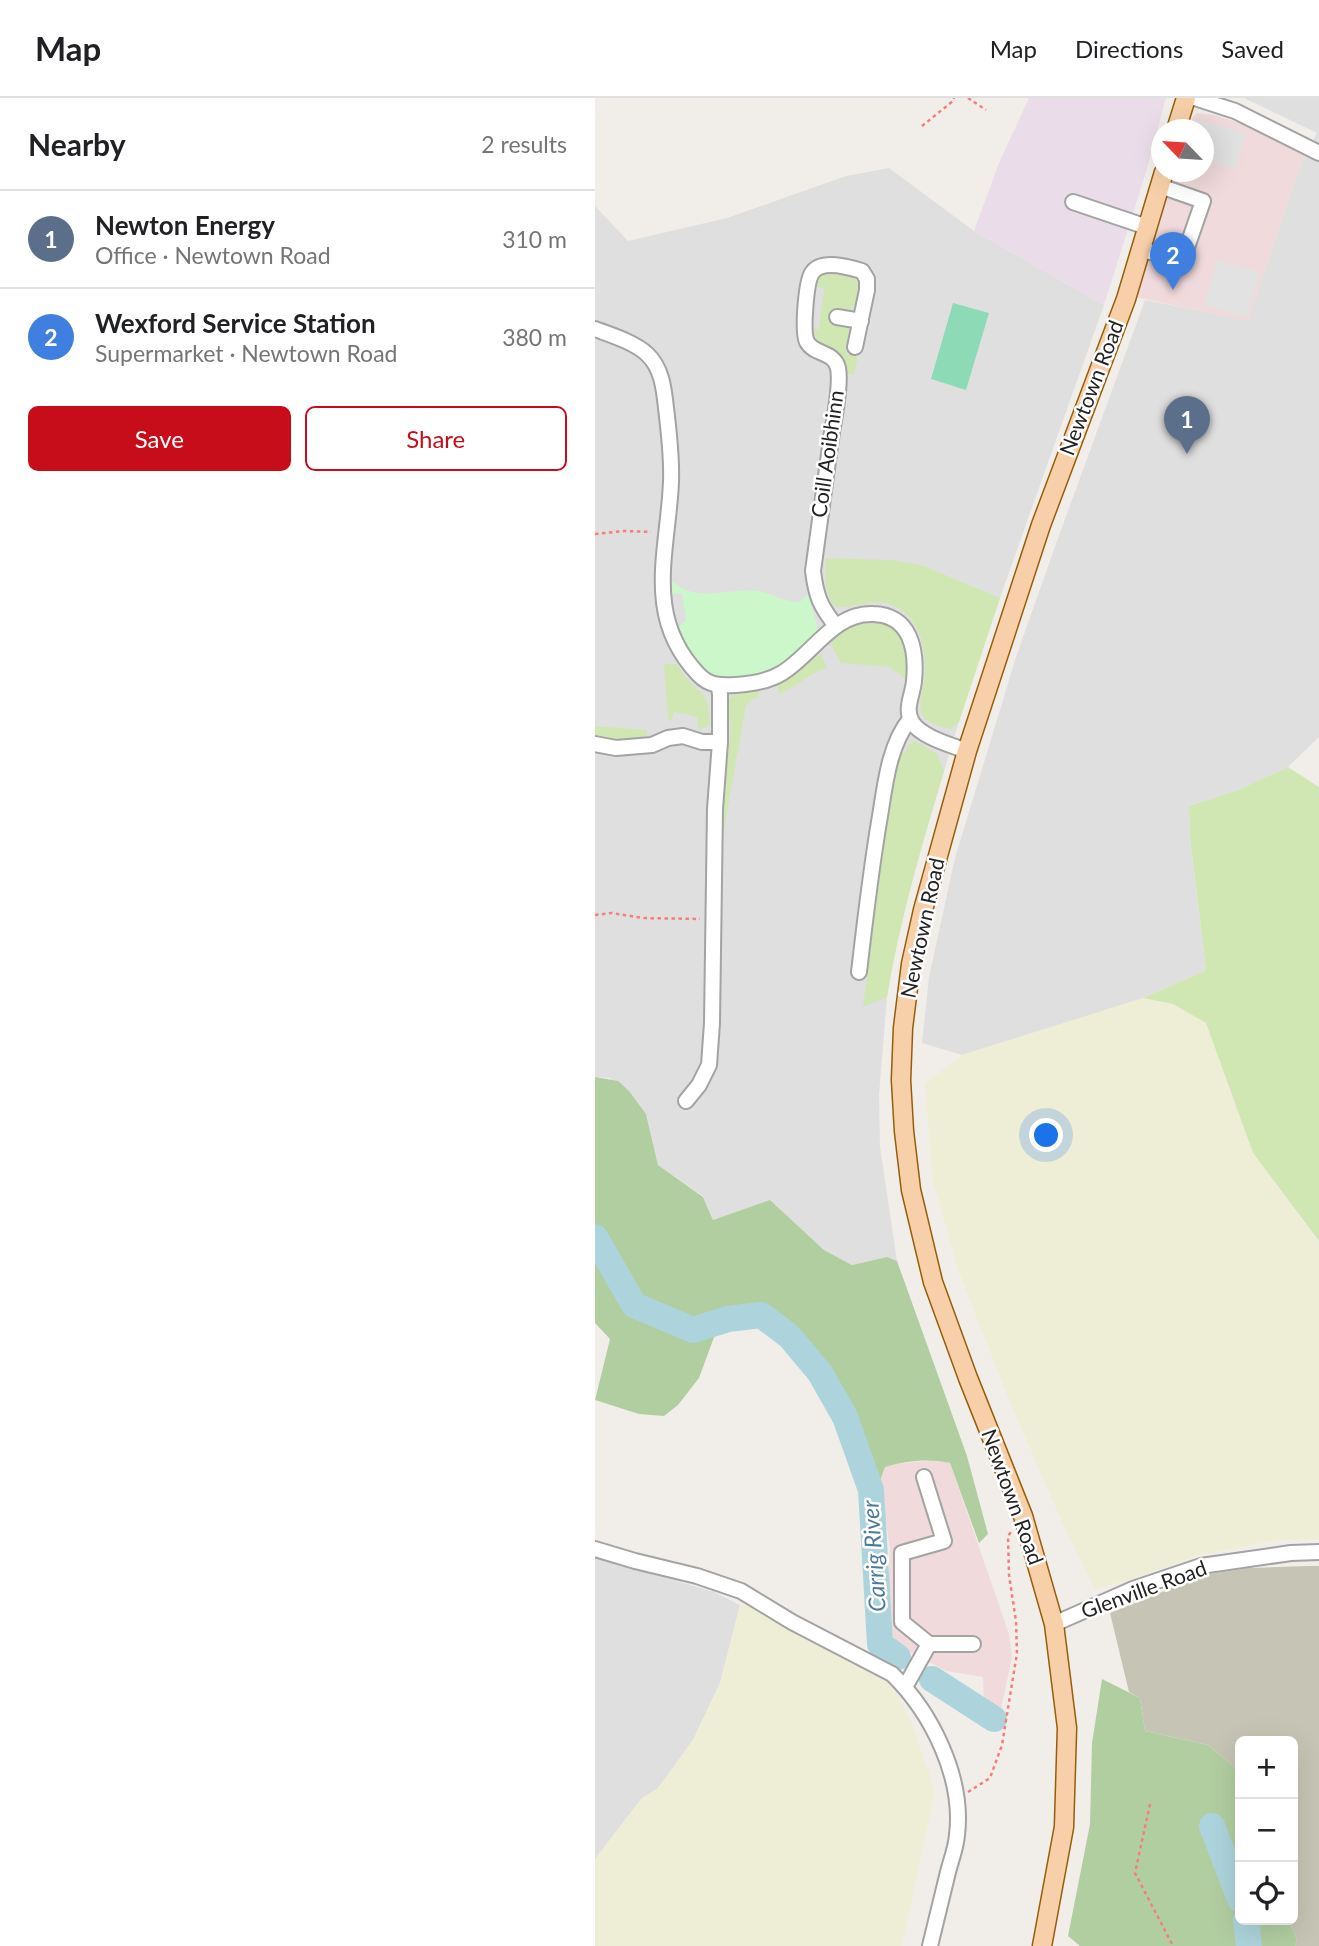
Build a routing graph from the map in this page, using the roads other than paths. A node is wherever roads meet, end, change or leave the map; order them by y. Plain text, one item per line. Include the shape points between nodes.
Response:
1 (1186, 98) edge
2 (1195, 98) edge
3 (1180, 119) edge
4 (1319, 153) edge
5 (1161, 182) edge
6 (1168, 182) edge
7 (1073, 202) dead end
8 (1147, 227) junction
9 (1141, 248) junction
10 (837, 317) dead end
11 (860, 321) junction
12 (595, 328) edge
13 (855, 347) dead end
14 (836, 626) junction
15 (719, 687) junction
16 (910, 719) junction
17 (720, 742) junction
18 (595, 744) edge
19 (967, 751) junction
20 (859, 972) dead end
21 (686, 1101) dead end
22 (924, 1477) dead end
23 (595, 1549) edge
24 (1319, 1552) edge
25 (1054, 1624) junction
26 (929, 1644) junction
27 (973, 1644) dead end
28 (905, 1687) junction
29 (930, 1946) edge
30 (1042, 1946) edge

1 - 3 main road
2 - 4 street via 1235,111
5 - 8 main road, Newtown Road
6 - 9 street via 1203,201 1182,262
7 - 8 street
8 - 9 main road, Newtown Road
9 - 19 main road, Newtown Road via 1041,525
10 - 11 street
11 - 13 street, Coill Aoibhinn
11 - 14 street, Coill Aoibhinn via 867,290 862,271 817,267 808,282 804,333 807,343 829,355 839,370 813,571 822,610
12 - 15 street via 647,354 663,384 671,453 662,586 665,614 674,642 698,674
14 - 15 street via 780,675 753,684
14 - 16 street via 863,614 876,614 898,621 908,633 915,663
15 - 17 street
16 - 19 street via 938,741
16 - 20 street via 895,747 884,791
17 - 18 street via 683,736 652,745 616,748
17 - 21 street via 709,1065
19 - 25 main road, Newtown Road via 911,964 902,1054 904,1131 911,1190 933,1282 1023,1516
22 - 26 street via 944,1541 902,1553 902,1622
23 - 28 street via 741,1591 892,1674
24 - 25 street, Glenville Road via 1201,1566
25 - 30 main road, Newtown Road via 1067,1728 1064,1826
26 - 27 street
26 - 28 street
28 - 29 street via 945,1755 957,1798 957,1835

